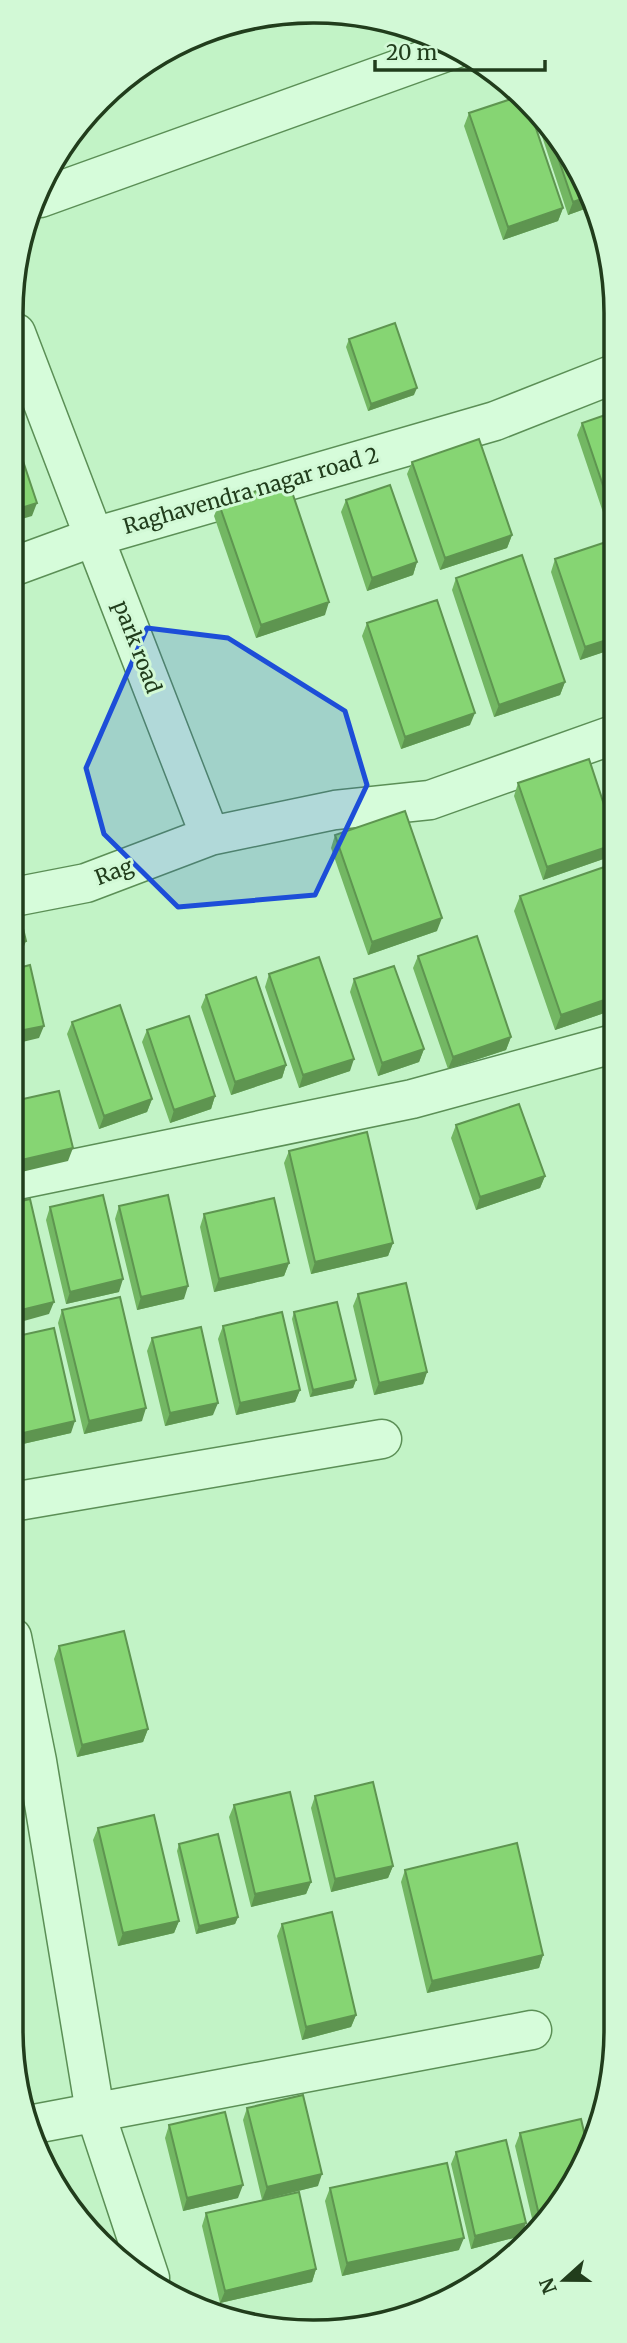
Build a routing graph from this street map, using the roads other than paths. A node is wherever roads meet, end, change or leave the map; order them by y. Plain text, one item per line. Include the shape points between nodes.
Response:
1 (442, 53) edge
2 (48, 195) edge
3 (23, 351) edge
4 (604, 378) edge
5 (94, 537) junction
6 (23, 563) edge
7 (604, 738) edge
8 (210, 836) junction
9 (23, 895) edge
10 (604, 1046) edge
11 (23, 1179) edge
12 (382, 1439) dead end
13 (23, 1500) edge
14 (24, 1764) edge
15 (532, 2030) dead end
16 (95, 2112) junction
17 (38, 2123) edge
18 (146, 2267) edge

1 - 2 street
3 - 5 street, Raghavendra nagar road 2
4 - 5 street, Raghavendra nagar road 2 via 495,421
5 - 6 street
5 - 8 street, park road
7 - 8 street, Rag via 430,800 335,810
8 - 9 street, Rag via 86,883
10 - 11 street via 412,1099
12 - 13 street
14 - 16 street
15 - 16 street
16 - 17 street
16 - 18 street

